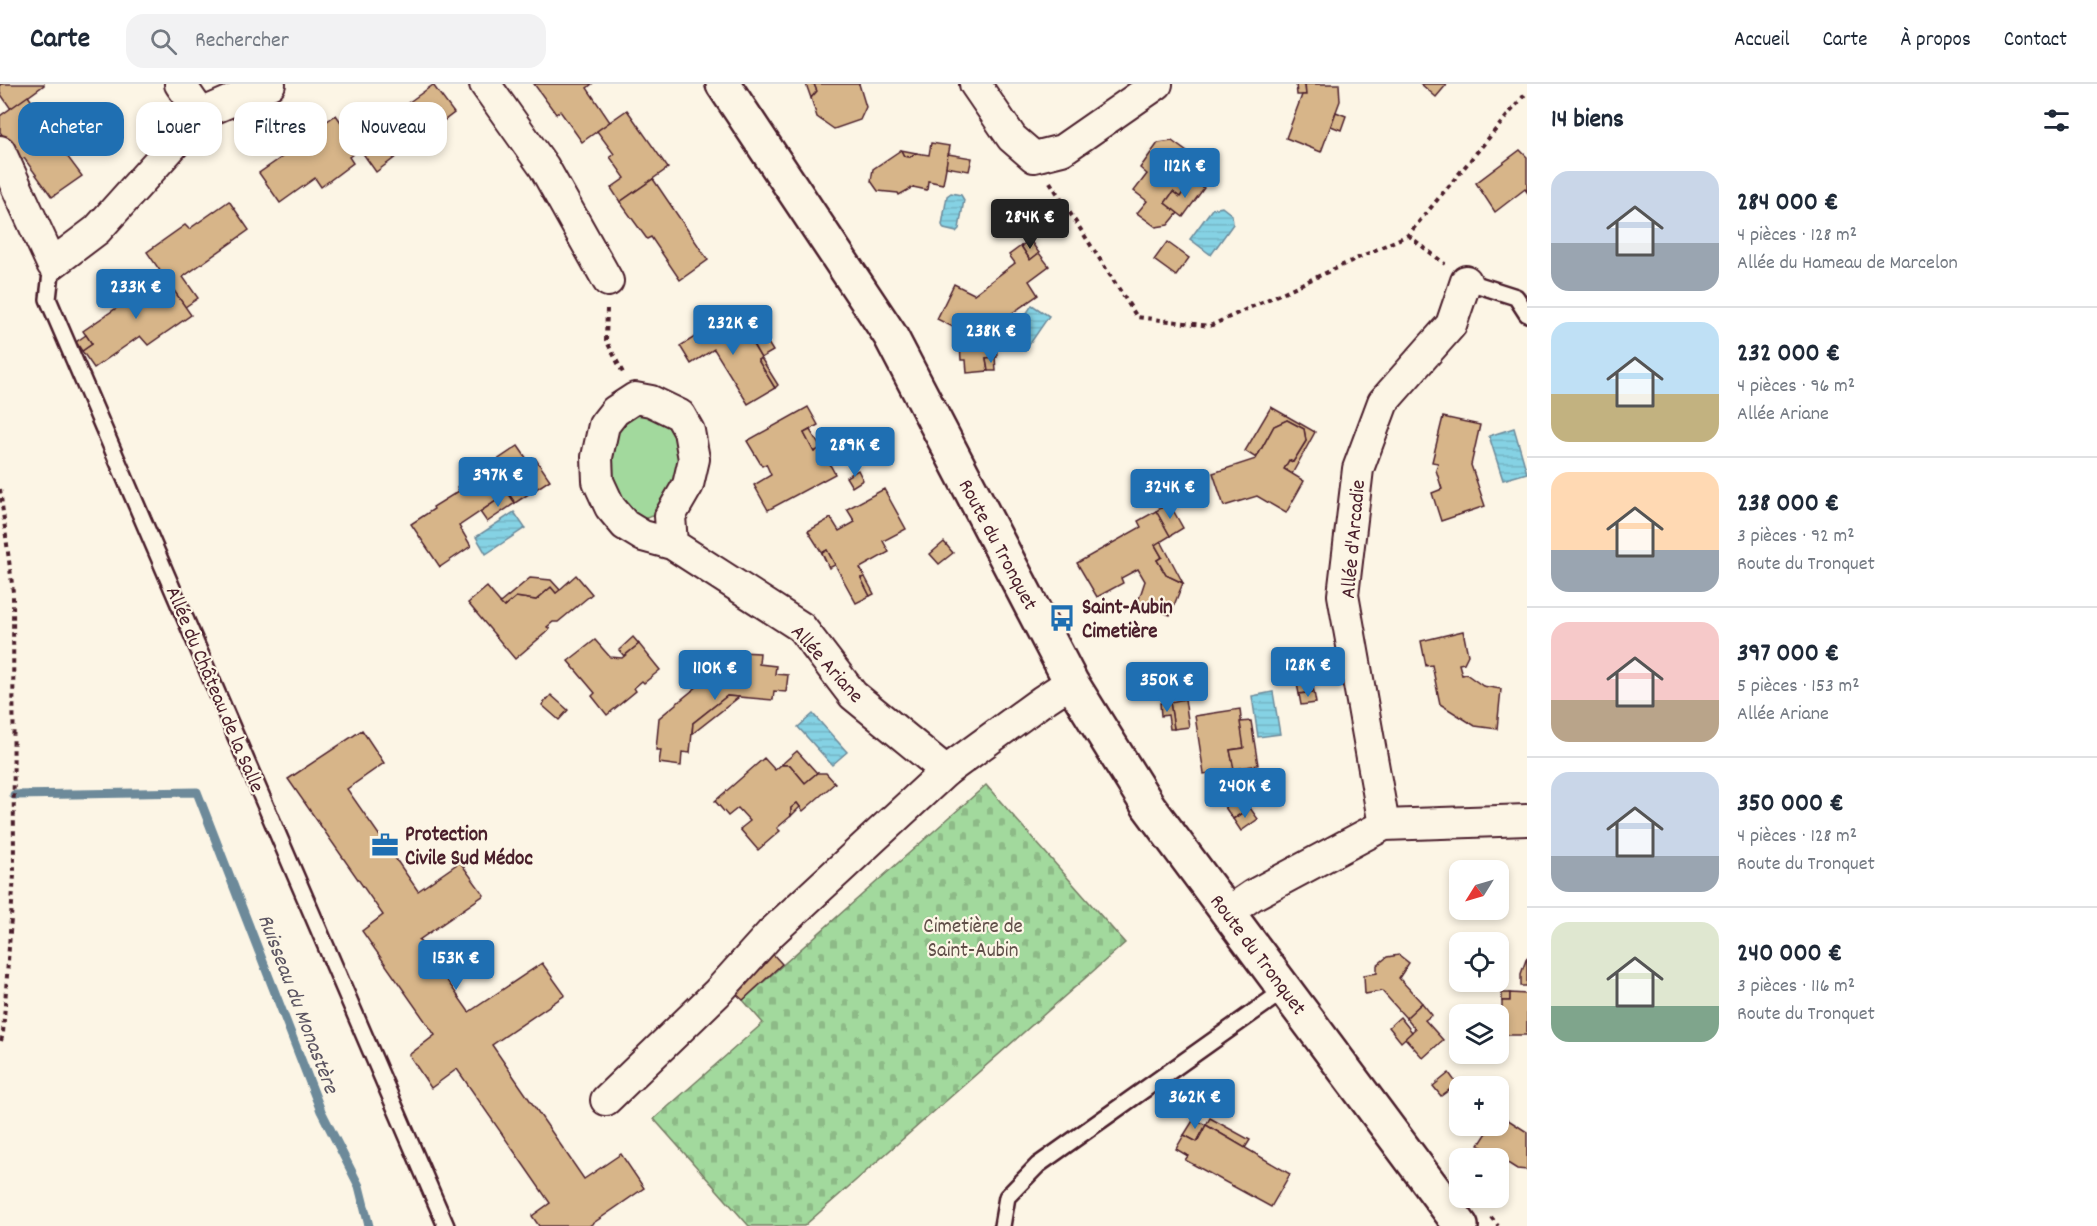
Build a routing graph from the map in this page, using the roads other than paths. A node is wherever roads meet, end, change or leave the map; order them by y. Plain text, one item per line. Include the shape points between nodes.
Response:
1 (180, 84) edge
2 (270, 84) edge
3 (485, 84) edge
4 (723, 84) edge
5 (975, 84) edge
6 (1157, 84) edge
7 (193, 102) edge
8 (222, 105) edge
9 (0, 151) edge
10 (163, 156) edge
11 (52, 264) junction
12 (608, 281) road end
13 (1466, 281) joint
14 (1527, 314) edge
15 (672, 544) junction
16 (1071, 682) junction
17 (946, 771) junction
18 (1527, 820) edge
19 (1384, 825) junction
20 (1228, 912) junction
21 (1286, 989) junction
22 (606, 1100) dead end
23 (446, 1226) edge
24 (1002, 1226) edge
25 (1461, 1226) edge

1 - 7 street
2 - 8 street
3 - 12 street via 544,167
4 - 16 street, Route du Tronquet via 890,335
5 - 6 street via 1012,138 1034,157 1062,150
9 - 11 street
10 - 11 street via 97,230
11 - 23 lane, Allée du Château de la Salle via 48,299
13 - 14 lane via 1516,297
13 - 19 street, Allée d'Arcadie via 1451,326 1383,402 1358,469 1343,595
15 - 15 street, Allée Ariane via 643,536 625,525 609,507 598,481 597,457 604,425 615,411 635,398 680,415 689,431 694,459 688,485 670,516
15 - 17 street, Allée Ariane via 801,627 852,695
16 - 17 street
16 - 20 street, Route du Tronquet via 1149,807
17 - 22 street via 771,933 717,993
18 - 19 street
19 - 20 street
20 - 21 street, Route du Tronquet
21 - 24 lane via 1038,1165 1007,1197
21 - 25 street, Route du Tronquet

